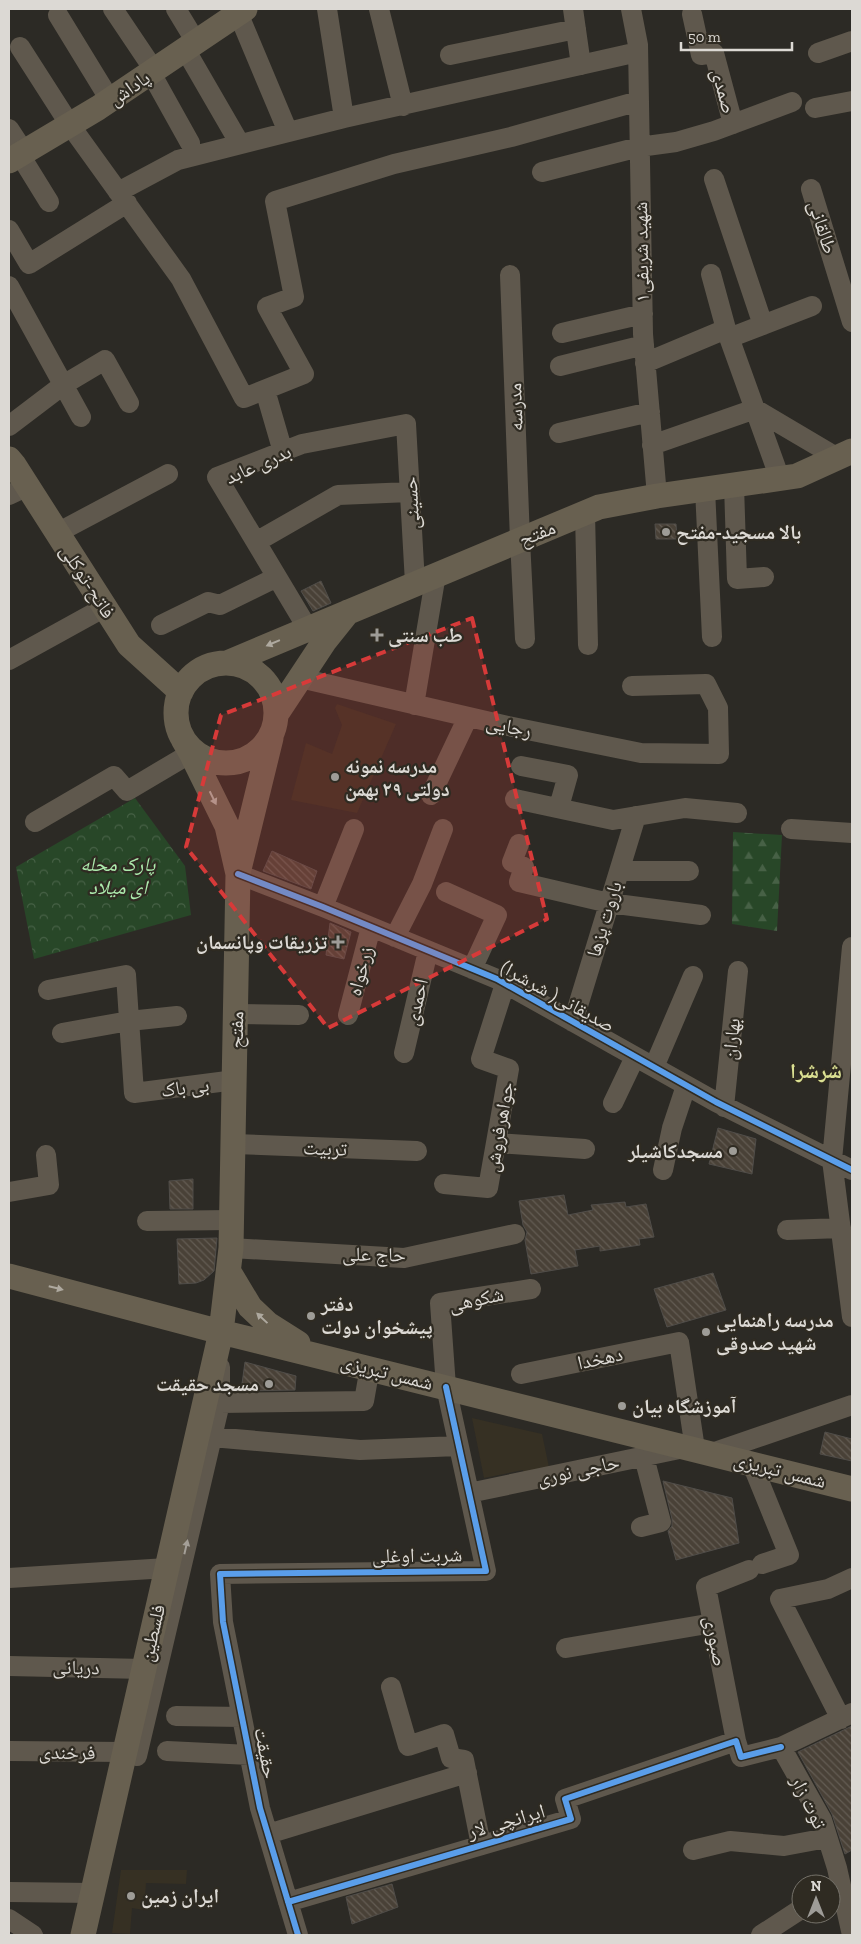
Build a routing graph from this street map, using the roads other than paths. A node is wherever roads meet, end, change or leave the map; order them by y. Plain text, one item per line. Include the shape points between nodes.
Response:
1 (113, 9) edge
2 (176, 9) edge
3 (327, 9) edge
4 (378, 9) edge
5 (573, 9) edge
6 (631, 9) edge
7 (241, 11) edge
8 (692, 14) dead end
9 (58, 15) dead end
10 (576, 30) junction
11 (852, 41) edge
12 (190, 46) junction
13 (20, 47) dead end
14 (638, 52) junction
15 (818, 53) dead end
16 (450, 55) dead end
17 (581, 65) junction
18 (152, 71) junction
19 (110, 100) junction
20 (639, 101) junction
21 (852, 101) edge
22 (792, 102) dead end
23 (403, 106) junction
24 (815, 108) dead end
25 (344, 118) junction
26 (733, 124) junction
27 (70, 125) junction
28 (9, 129) edge
29 (288, 132) junction
30 (190, 143) dead end
31 (240, 144) junction
32 (639, 147) junction
33 (18, 156) edge
34 (542, 172) dead end
35 (714, 179) dead end
36 (811, 189) dead end
37 (123, 198) junction
38 (50, 202) dead end
39 (9, 230) edge
40 (711, 274) dead end
41 (510, 275) dead end
42 (9, 286) edge
43 (812, 306) dead end
44 (642, 314) junction
45 (852, 322) edge
46 (764, 325) junction
47 (562, 333) dead end
48 (728, 334) junction
49 (644, 354) junction
50 (560, 366) dead end
51 (63, 386) junction
52 (265, 390) junction
53 (129, 403) dead end
54 (755, 409) junction
55 (650, 412) junction
56 (81, 418) dead end
57 (406, 424) joint
58 (9, 426) edge
59 (560, 433) dead end
60 (652, 445) junction
61 (283, 452) junction
62 (845, 454) edge
63 (9, 459) edge
64 (168, 474) dead end
65 (780, 479) junction
66 (734, 485) junction
67 (705, 489) junction
68 (18, 490) edge
69 (410, 492) junction
70 (657, 496) junction
71 (585, 513) junction
72 (58, 533) junction
73 (520, 540) junction
74 (256, 542) junction
75 (277, 577) junction
76 (764, 577) dead end
77 (426, 579) junction
78 (105, 607) junction
79 (350, 610) junction
80 (161, 625) dead end
81 (308, 628) junction
82 (712, 637) dead end
83 (526, 639) dead end
84 (588, 645) dead end
85 (9, 660) edge
86 (227, 663) junction
87 (300, 678) junction
88 (632, 686) dead end
89 (180, 692) junction
90 (414, 705) junction
91 (277, 713) junction
92 (468, 717) junction
93 (271, 738) junction
94 (187, 746) junction
95 (521, 766) dead end
96 (431, 795) dead end
97 (515, 799) dead end
98 (559, 807) junction
99 (737, 813) dead end
100 (636, 816) junction
101 (34, 822) dead end
102 (354, 829) dead end
103 (443, 829) dead end
104 (792, 829) dead end
105 (852, 833) edge
106 (519, 844) dead end
107 (619, 871) junction
108 (689, 871) dead end
109 (238, 874) junction
110 (446, 892) dead end
111 (609, 903) junction
112 (323, 907) junction
113 (701, 915) dead end
114 (372, 927) junction
115 (395, 937) junction
116 (852, 947) edge
117 (428, 951) junction
118 (472, 969) junction
119 (738, 971) dead end
120 (693, 976) dead end
121 (505, 984) junction
122 (48, 990) dead end
123 (236, 1014) junction
124 (299, 1015) dead end
125 (348, 1015) dead end
126 (177, 1016) dead end
127 (129, 1021) junction
128 (573, 1022) junction
129 (62, 1033) dead end
130 (404, 1053) dead end
131 (635, 1057) junction
132 (654, 1068) junction
133 (235, 1080) junction
134 (686, 1086) junction
135 (612, 1103) dead end
136 (724, 1107) junction
137 (234, 1144) junction
138 (496, 1144) junction
139 (585, 1149) dead end
140 (417, 1151) dead end
141 (46, 1155) dead end
142 (832, 1160) junction
143 (663, 1170) dead end
144 (852, 1170) edge
145 (444, 1184) dead end
146 (9, 1192) edge
147 (231, 1220) junction
148 (147, 1221) dead end
149 (841, 1228) junction
150 (787, 1230) dead end
151 (515, 1234) dead end
152 (230, 1260) junction
153 (9, 1276) edge
154 (531, 1289) dead end
155 (852, 1317) edge
156 (221, 1332) junction
157 (334, 1358) junction
158 (370, 1367) junction
159 (521, 1374) dead end
160 (446, 1386) junction
161 (220, 1402) junction
162 (852, 1405) edge
163 (212, 1437) junction
164 (458, 1446) junction
165 (699, 1450) junction
166 (644, 1457) junction
167 (752, 1464) junction
168 (852, 1489) edge
169 (469, 1493) junction
170 (641, 1527) dead end
171 (167, 1568) junction
172 (220, 1574) joint
173 (9, 1578) edge
174 (852, 1578) edge
175 (713, 1624) junction
176 (566, 1648) dead end
177 (9, 1666) edge
178 (144, 1669) junction
179 (391, 1688) dead end
180 (176, 1716) dead end
181 (847, 1716) edge
182 (242, 1717) junction
183 (736, 1741) junction
184 (781, 1747) junction
185 (9, 1751) edge
186 (167, 1751) dead end
187 (125, 1752) junction
188 (250, 1755) junction
189 (467, 1773) junction
190 (268, 1834) junction
191 (827, 1838) junction
192 (481, 1845) junction
193 (693, 1850) dead end
194 (839, 1871) edge
195 (9, 1892) edge
196 (93, 1893) junction
197 (288, 1902) junction
198 (791, 1916) edge
199 (9, 1919) edge
200 (33, 1935) edge
201 (83, 1935) edge
202 (95, 1935) edge
203 (298, 1935) edge
204 (761, 1935) edge
205 (852, 1935) edge

1 - 18 street
2 - 12 street
3 - 25 street
4 - 23 street
5 - 10 street
6 - 14 street, شهید شریفی۱
7 - 12 main road, پاداش
7 - 29 street
8 - 26 street, صمدی via 701,55 714,53
9 - 19 street
10 - 16 street
10 - 17 street
11 - 15 street
12 - 18 main road, پاداش
12 - 31 street
13 - 27 street
14 - 17 street
14 - 20 street, شهید شریفی۱
17 - 23 street
18 - 19 main road, پاداش
18 - 30 street
19 - 27 main road, پاداش
20 - 32 street, شهید شریفی۱
20 - 52 street via 511,137 394,164 275,201 294,297 267,308 304,374
21 - 24 street
22 - 26 street
23 - 25 street
25 - 29 street
26 - 32 street via 676,142
27 - 33 main road, پاداش
27 - 37 street
28 - 33 street
29 - 31 street
31 - 37 street via 178,160
32 - 34 street
32 - 44 street, شهید شریفی۱
33 - 38 street
35 - 46 street
36 - 45 street, طالقانی
37 - 39 street via 29,264
37 - 52 street via 181,279 244,398
40 - 48 street
41 - 73 street, مدرسه
42 - 51 street
43 - 46 street
44 - 47 street
44 - 49 street, شهید شریفی۱
46 - 48 street
48 - 49 street
48 - 54 street
49 - 50 street
49 - 55 street, شهید شریفی۱
51 - 53 street via 105,360
51 - 56 street
51 - 58 street
52 - 61 street
54 - 60 street
54 - 62 street
54 - 65 street
55 - 59 street
55 - 60 street, شهید شریفی۱
57 - 61 street, بدری عابد via 302,444
57 - 69 street, حسینی
60 - 70 street, شهید شریفی۱
61 - 74 street, بدری عابد via 218,478
62 - 65 main road, مفتح via 797,476
63 - 68 main road, فاتح-توکلی
64 - 72 street
65 - 66 main road, مفتح
66 - 67 main road, مفتح
66 - 76 street via 737,579
67 - 70 main road, مفتح
67 - 82 street
68 - 72 main road, فاتح-توکلی
69 - 74 street via 338,495
69 - 77 street, حسینی
70 - 71 main road, مفتح via 599,507
71 - 73 main road, مفتح
71 - 84 street
72 - 78 main road, فاتح-توکلی
73 - 77 main road, مفتح
73 - 83 street, مدرسه
74 - 75 street, بدری عابد
75 - 80 street via 220,605 208,602
75 - 81 street, بدری عابد
77 - 79 main road, مفتح
77 - 90 street, حسینی
78 - 85 street
78 - 89 main road, فاتح-توکلی via 129,645
79 - 81 main road
79 - 87 main road, مفتح
81 -> 86 main road
86 - 89 main road via 199,671
86 - 91 main road via 249,669 268,684 275,698
87 - 90 street, رجایی
87 - 91 main road, مفتح
88 - 92 street, رجایی via 706,684 718,708 720,754 641,753
89 - 94 main road via 177,724
90 - 92 street, رجایی
91 - 93 main road
92 - 96 street
93 - 94 main road via 260,752 244,761 227,764 210,761
93 - 109 main road
94 - 101 street via 127,791 114,776
94 -> 109 main road, مفتح via 227,826
95 - 98 street via 568,775
97 - 98 street
98 - 100 street via 613,820
99 - 100 street via 685,808
100 - 107 street, باروت پزها
102 - 112 street
103 - 115 street via 422,884
104 - 105 street
106 - 111 street via 512,862 524,867 519,882
107 - 108 street
107 - 111 street, باروت پزها
109 - 112 street, (شرشرا )صدیقانی
109 - 123 main road, مفتح
110 - 118 street via 497,915
111 - 113 street
111 - 128 street, باروت پزها
112 - 114 street, (شرشرا )صدیقانی
114 - 115 street, (شرشرا )صدیقانی
114 - 125 street, زرخواه
115 - 117 street, (شرشرا )صدیقانی
116 - 142 street
117 - 118 street, (شرشرا )صدیقانی
117 - 130 street, احمدی
118 - 121 street, (شرشرا )صدیقانی
119 - 136 street, بهاران
120 - 132 street
121 - 128 street, (شرشرا )صدیقانی
121 - 138 street, جواهرفروش via 480,1059 508,1069
122 - 127 street via 126,976
123 - 124 street
123 - 133 main road, مفتح
126 - 127 street
127 - 129 street
127 - 133 street, بی باک via 134,1093
128 - 131 street, (شرشرا )صدیقانی
131 - 132 street, (شرشرا )صدیقانی
131 - 135 street
132 - 134 street, (شرشرا )صدیقانی
133 - 137 main road, مفتح
134 - 136 street, (شرشرا )صدیقانی
134 - 143 street
136 - 142 street, (شرشرا )صدیقانی
137 - 140 street, تربیت
137 - 147 main road, مفتح
138 - 139 street
138 - 145 street, جواهرفروش via 488,1188
141 - 146 street via 49,1185
142 - 144 street, (شرشرا )صدیقانی
142 - 149 street
147 - 148 street
147 - 152 main road, مفتح
149 - 150 street
149 - 155 street
151 - 152 street, حاج علی via 404,1258
152 - 156 main road, مفتح
157 -> 152 main road via 298,1343 268,1324 250,1307
153 -> 156 main road, شمس تبریزی
154 - 160 street, شکوهی via 440,1303
156 - 157 main road, شمس تبریزی
156 - 161 street
156 - 171 main road, فلسطین
157 - 158 main road, شمس تبریزی
158 - 160 main road, شمس تبریزی
158 - 161 street via 364,1401
159 - 165 street, دهخدا via 679,1342
160 - 164 street, شربت اوغلی
160 - 165 main road, شمس تبریزی
161 - 163 street
162 - 165 street, حاجی نوری
163 - 164 street via 360,1450
202 -> 163 street
164 - 169 street, شربت اوغلی
165 - 166 street, حاجی نوری
165 - 167 main road, شمس تبریزی
166 - 169 street, حاجی نوری
166 - 170 street via 661,1522
167 - 168 main road, شمس تبریزی
167 - 175 street, صبوری via 789,1555 706,1587
169 - 172 street, شربت اوغلی via 486,1571
171 - 173 street
171 - 178 main road, فلسطین
172 - 182 street, حقیقت via 223,1622
174 - 181 street via 828,1589 780,1599
175 - 176 street
175 - 183 street, صبوری
177 - 178 street, دریانی
178 - 187 main road, فلسطین
179 - 189 street via 408,1746 444,1734 451,1758 464,1760
180 - 182 street
181 - 184 street
182 - 188 street, حقیقت
183 - 184 street via 741,1757
183 - 192 street, ایرانچی لار via 565,1799 571,1819
184 - 191 street, توت زار via 822,1820
185 - 187 street, فرخندی
186 - 188 street
187 - 196 main road, فلسطین
188 - 190 street, حقیقت
189 - 190 street
189 - 192 street
190 - 197 street, حقیقت
191 - 193 street via 784,1846 730,1841
191 - 194 street, توت زار
192 - 197 street, ایرانچی لار
194 - 205 street, توت زار
195 - 196 street
196 - 201 main road, فلسطین
197 - 203 street, حقیقت
198 - 204 street
199 - 200 street

